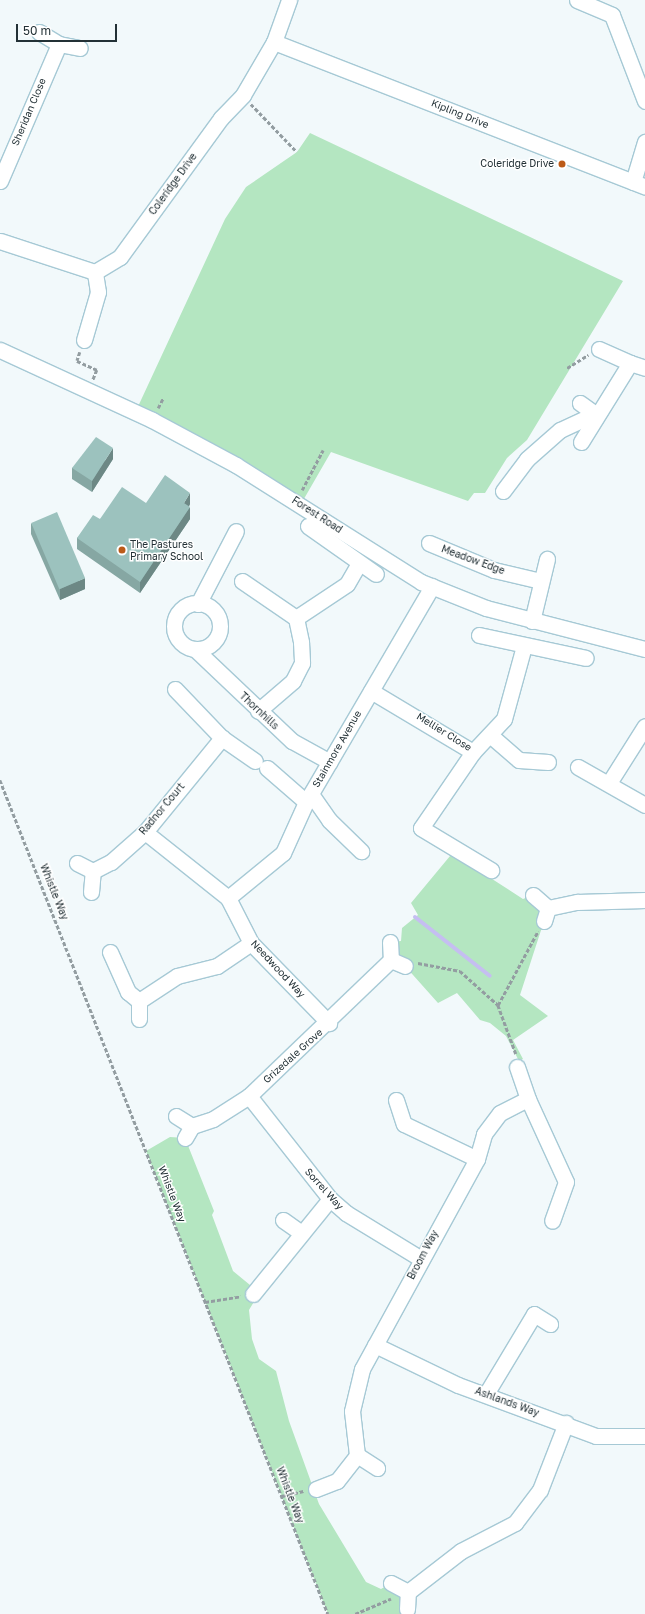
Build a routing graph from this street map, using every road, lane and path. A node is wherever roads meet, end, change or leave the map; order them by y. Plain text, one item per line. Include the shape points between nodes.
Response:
1 (289, 0) edge
2 (577, 0) edge
3 (39, 32) dead end
4 (274, 42) junction
5 (59, 44) junction
6 (80, 48) dead end
7 (640, 68) edge
8 (243, 95) junction
9 (645, 101) edge
10 (645, 142) edge
11 (297, 152) dead end
12 (0, 181) edge
13 (639, 184) edge
14 (0, 241) edge
15 (95, 272) junction
16 (84, 340) joint
17 (599, 349) joint
18 (0, 350) edge
19 (630, 363) junction
20 (567, 368) dead end
21 (645, 368) edge
22 (89, 391) junction
23 (580, 403) dead end
24 (595, 414) junction
25 (581, 442) dead end
26 (323, 450) dead end
27 (503, 491) dead end
28 (296, 501) junction
29 (308, 526) dead end
30 (236, 531) dead end
31 (429, 543) dead end
32 (547, 559) dead end
33 (359, 563) junction
34 (376, 574) dead end
35 (242, 581) dead end
36 (541, 581) junction
37 (432, 586) junction
38 (198, 604) junction
39 (296, 618) junction
40 (532, 621) junction
41 (479, 635) dead end
42 (524, 646) junction
43 (195, 649) junction
44 (645, 649) edge
45 (586, 658) dead end
46 (175, 689) dead end
47 (371, 691) junction
48 (258, 711) junction
49 (645, 726) edge
50 (490, 735) junction
51 (222, 738) junction
52 (473, 752) junction
53 (330, 762) junction
54 (548, 762) dead end
55 (578, 767) dead end
56 (0, 780) edge
57 (607, 782) junction
58 (309, 798) junction
59 (645, 805) edge
60 (145, 832) junction
61 (361, 851) dead end
62 (77, 863) dead end
63 (491, 870) dead end
64 (93, 871) junction
65 (91, 892) dead end
66 (533, 895) dead end
67 (228, 898) junction
68 (645, 900) edge
69 (546, 914) junction
70 (390, 942) dead end
71 (251, 943) junction
72 (110, 952) dead end
73 (398, 963) junction
74 (139, 1001) junction
75 (498, 1005) junction
76 (139, 1019) dead end
77 (329, 1023) junction
78 (518, 1067) joint
79 (249, 1096) junction
80 (528, 1099) junction
81 (396, 1100) dead end
82 (176, 1116) dead end
83 (477, 1159) junction
84 (330, 1199) junction
85 (283, 1220) dead end
86 (552, 1221) dead end
87 (300, 1232) junction
88 (421, 1259) junction
89 (253, 1294) joint
90 (205, 1302) junction
91 (550, 1324) dead end
92 (375, 1345) junction
93 (486, 1394) junction
94 (566, 1424) junction
95 (645, 1436) edge
96 (357, 1455) junction
97 (378, 1468) dead end
98 (316, 1489) joint
99 (282, 1496) junction
100 (391, 1583) dead end
101 (408, 1592) junction
102 (407, 1609) dead end
103 (328, 1614) edge
104 (355, 1614) edge

1 - 4 street, Coleridge Drive
2 - 7 street via 612,15
3 - 5 street
4 - 8 street, Coleridge Drive
4 - 13 street, Kipling Drive
5 - 6 street
5 - 12 street, Sheridan Close
7 - 9 street
8 - 11 path
8 - 15 street, Coleridge Drive via 221,118 120,257
10 - 13 street
14 - 15 street
15 - 16 street via 98,292
16 - 22 path via 77,361 97,370
17 - 19 street
17 - 20 path
18 - 22 street, Forest Road
19 - 21 street
19 - 24 street via 611,398
22 - 28 street, Forest Road via 236,465
23 - 24 street
24 - 25 street
24 - 27 street via 560,430 527,459
26 - 28 path
28 - 37 street, Forest Road
29 - 33 street
30 - 38 street
31 - 36 street, Meadow Edge via 494,570
32 - 36 street
33 - 34 street
33 - 39 street via 347,584
35 - 39 street
36 - 40 street
37 - 40 street, Forest Road
37 - 47 street, Stainmore Avenue
38 - 43 street, Thornhills via 182,609 174,625 179,641
38 - 43 street via 214,612 219,628 212,644
39 - 48 street via 302,663 293,681
40 - 44 street, Forest Road
41 - 42 street
42 - 45 street
42 - 50 street, Mellier Close via 504,719
43 - 48 street, Thornhills
46 - 51 street
47 - 52 street, Mellier Close
47 - 53 street, Stainmore Avenue
48 - 53 street, Thornhills via 304,750
49 - 57 street
50 - 52 street, Mellier Close
50 - 54 street via 519,760
51 - 58 street
51 - 60 street, Radnor Court
52 - 63 street via 421,828
53 - 58 street, Stainmore Avenue
55 - 57 street
56 - 90 path, Whistle Way
57 - 59 street
58 - 61 street
58 - 67 street, Stainmore Avenue via 283,853
60 - 64 street, Radnor Court via 111,862
60 - 67 street, Needwood Way
62 - 64 street
64 - 65 street
66 - 69 street
67 - 71 street, Needwood Way
68 - 69 street via 600,898
69 - 75 path
70 - 73 street
71 - 74 street via 217,966 177,976
71 - 77 street, Needwood Way
72 - 74 street via 128,992
73 - 75 path via 460,971
73 - 77 street, Grizedale Grove via 354,992
74 - 76 street
75 - 78 path via 516,1053
77 - 79 street, Grizedale Grove
78 - 80 street
79 - 82 street, Grizedale Grove via 188,1132
79 - 84 street, Sorrel Way
80 - 83 street, Broom Way via 500,1113 484,1134
80 - 86 street via 566,1182
81 - 83 street via 404,1124
83 - 88 street, Broom Way
84 - 87 street
84 - 88 street, Sorrel Way via 346,1213
85 - 87 street
87 - 89 street
88 - 92 street, Broom Way
89 - 90 path
90 - 99 path, Whistle Way
91 - 93 street via 534,1314
92 - 93 street, Ashlands Way via 458,1385
92 - 96 street, Broom Way via 362,1369 352,1411
93 - 94 street, Ashlands Way
94 - 95 street, Ashlands Way via 596,1436
94 - 101 street via 540,1490 515,1523 461,1552
96 - 97 street
96 - 98 street via 337,1481
98 - 99 path
99 - 103 path, Whistle Way
100 - 101 street
101 - 102 street
101 - 104 path

